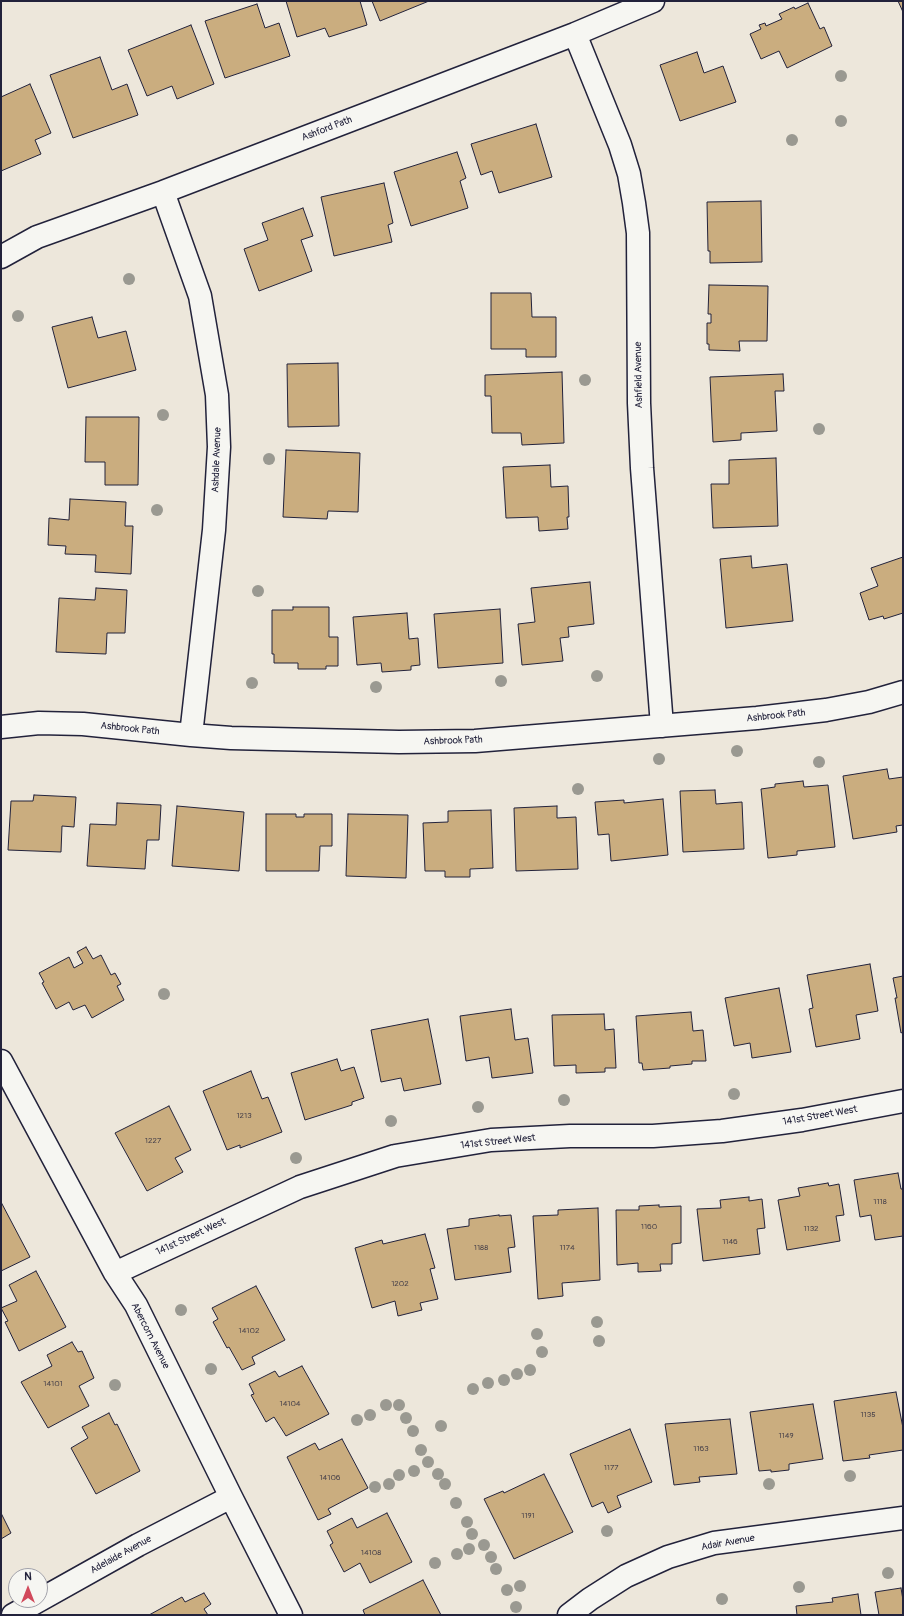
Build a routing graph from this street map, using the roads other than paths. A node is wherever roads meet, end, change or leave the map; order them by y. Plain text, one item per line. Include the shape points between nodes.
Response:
1 (652, 1) edge
2 (575, 34) junction
3 (163, 192) junction
4 (1, 257) edge
5 (903, 692) edge
6 (662, 726) junction
7 (1, 727) edge
8 (191, 736) junction
9 (1, 1061) edge
10 (903, 1101) edge
11 (115, 1273) junction
12 (231, 1497) junction
13 (903, 1518) edge
14 (13, 1615) edge
15 (291, 1615) edge
16 (569, 1615) edge

1 - 2 street, Ashford Path
2 - 3 street, Ashford Path
2 - 6 street, Ashfield Avenue via 620,145 638,232 639,403
3 - 4 street, Ashford Path via 37,237
3 - 8 street, Ashdale Avenue via 200,296 217,402 219,446 214,530
5 - 6 street, Ashbrook Path via 826,710
6 - 8 street, Ashbrook Path via 445,742
7 - 8 street, Ashbrook Path via 39,723 84,724
9 - 11 street, Abercorn Avenue
10 - 11 street, 141st Street West via 802,1120 722,1131 653,1136 570,1136 490,1140 395,1156 300,1187
11 - 12 street, Abercorn Avenue via 136,1305
12 - 14 street, Adelaide Avenue via 138,1545
12 - 15 street, Abercorn Avenue
13 - 16 street, Adair Avenue via 714,1543 668,1557 626,1576

